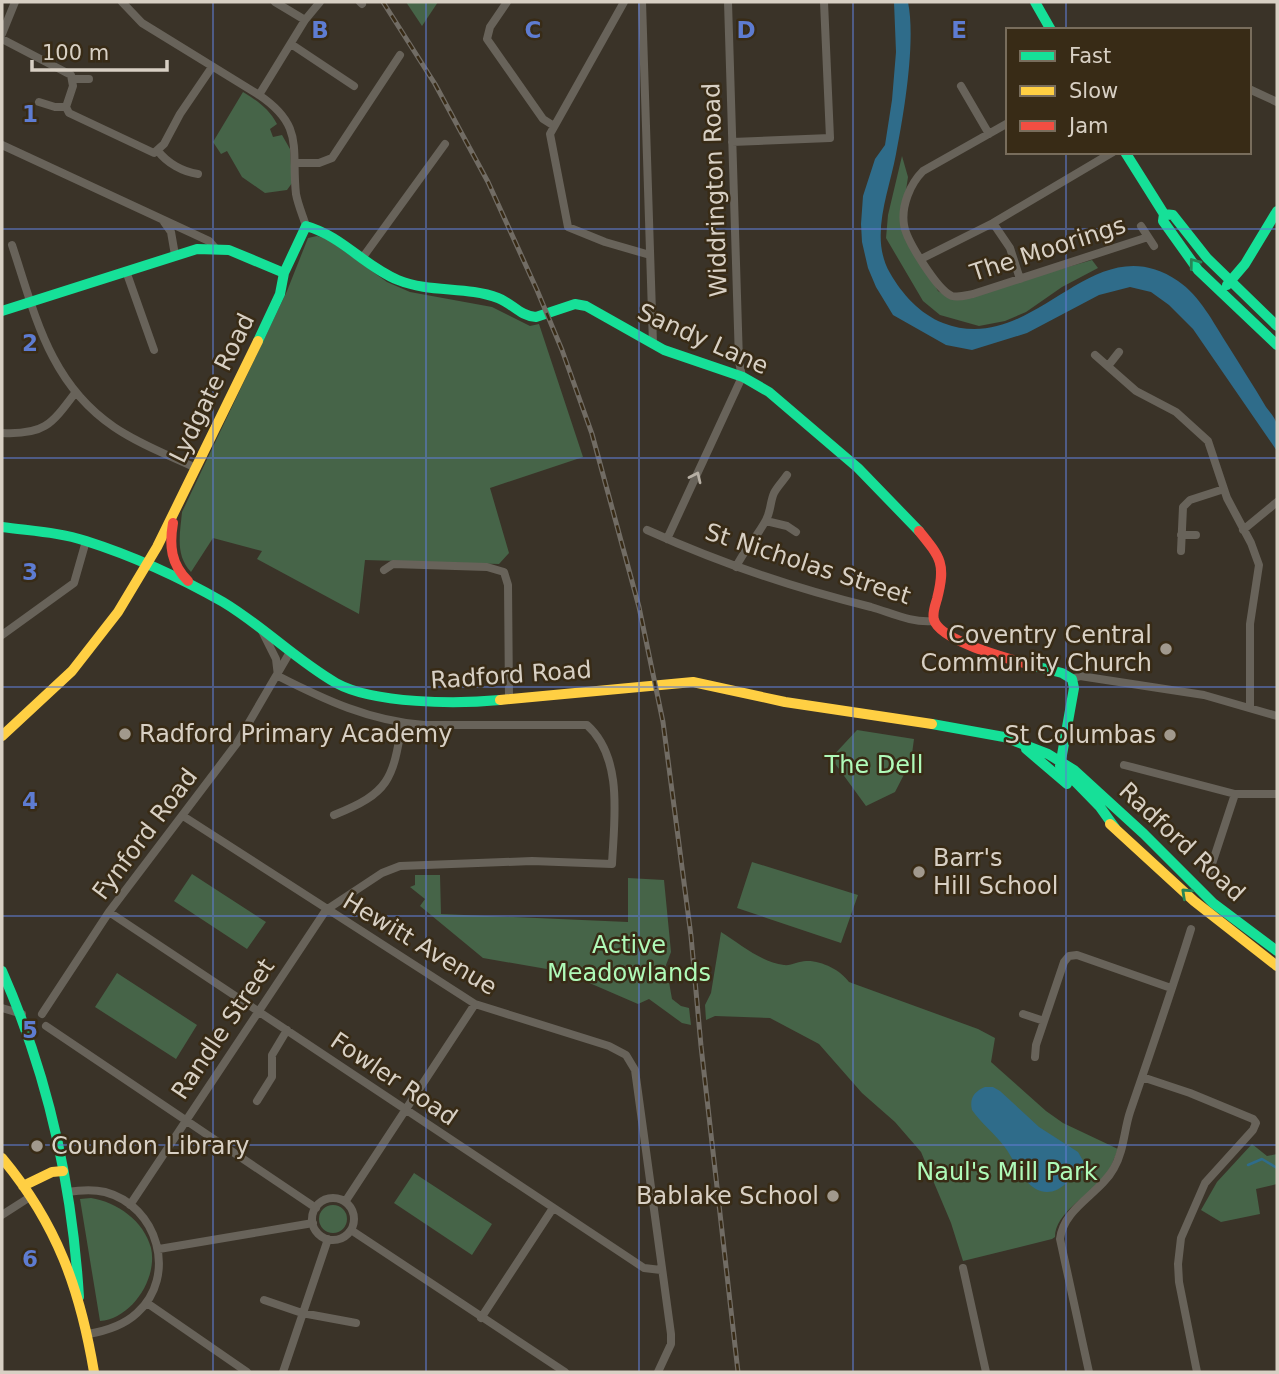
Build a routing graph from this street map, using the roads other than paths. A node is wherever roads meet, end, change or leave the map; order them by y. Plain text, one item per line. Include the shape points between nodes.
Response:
1 (15, 2) edge
2 (122, 2) edge
3 (275, 2) edge
4 (320, 2) edge
5 (507, 2) edge
6 (624, 2) edge
7 (642, 2) edge
8 (728, 2) edge
9 (824, 2) edge
10 (1035, 2) edge
11 (305, 20) junction
12 (1050, 28) edge
13 (2, 37) edge
14 (291, 44) junction
15 (400, 55) dead end
16 (212, 67) junction
17 (73, 79) junction
18 (89, 79) dead end
19 (354, 86) dead end
20 (961, 86) dead end
21 (1251, 90) edge
22 (259, 95) junction
23 (39, 102) dead end
24 (1277, 102) edge
25 (66, 107) junction
26 (1006, 124) edge
27 (554, 126) junction
28 (989, 134) junction
29 (732, 142) junction
30 (445, 144) dead end
31 (2, 145) edge
32 (158, 151) junction
33 (1110, 154) edge
34 (1126, 154) edge
35 (296, 163) junction
36 (198, 174) dead end
37 (1277, 211) edge
38 (1164, 214) junction
39 (161, 220) junction
40 (993, 223) junction
41 (306, 226) junction
42 (1141, 226) dead end
43 (1148, 237) junction
44 (12, 245) dead end
45 (1154, 246) dead end
46 (216, 249) junction
47 (175, 255) junction
48 (650, 255) junction
49 (363, 257) junction
50 (921, 259) junction
51 (126, 271) junction
52 (284, 273) junction
53 (1020, 279) junction
54 (1231, 281) junction
55 (1221, 293) junction
56 (31, 302) junction
57 (2, 312) edge
58 (1277, 326) edge
59 (653, 344) junction
60 (1277, 345) edge
61 (154, 350) dead end
62 (1119, 352) dead end
63 (1095, 355) dead end
64 (1108, 366) junction
65 (742, 377) junction
66 (75, 393) junction
67 (2, 433) edge
68 (196, 468) junction
69 (787, 475) dead end
70 (1224, 489) junction
71 (1277, 502) edge
72 (175, 510) junction
73 (765, 521) junction
74 (2, 527) edge
75 (647, 530) dead end
76 (1243, 530) junction
77 (796, 533) dead end
78 (1181, 535) junction
79 (1196, 535) dead end
80 (667, 539) junction
81 (86, 541) junction
82 (1181, 551) dead end
83 (147, 565) junction
84 (736, 567) junction
85 (384, 570) dead end
86 (201, 590) junction
87 (933, 621) junction
88 (261, 630) junction
89 (2, 635) edge
90 (290, 652) junction
91 (278, 676) junction
92 (1072, 679) junction
93 (509, 698) junction
94 (1250, 708) junction
95 (1277, 716) edge
96 (402, 723) junction
97 (2, 736) edge
98 (1018, 744) junction
99 (1061, 761) junction
100 (1124, 765) dead end
101 (1236, 794) junction
102 (1277, 794) edge
103 (334, 815) dead end
104 (183, 816) junction
105 (1115, 828) junction
106 (1209, 873) dead end
107 (326, 910) junction
108 (109, 912) junction
109 (1191, 929) dead end
110 (1277, 951) edge
111 (1277, 966) edge
112 (2, 971) edge
113 (1171, 988) junction
114 (475, 1004) junction
115 (2, 1008) edge
116 (259, 1011) junction
117 (22, 1014) junction
118 (42, 1014) dead end
119 (1023, 1014) dead end
120 (1044, 1021) junction
121 (46, 1026) dead end
122 (287, 1030) junction
123 (1035, 1057) dead end
124 (1142, 1077) junction
125 (257, 1101) dead end
126 (405, 1109) junction
127 (186, 1119) junction
128 (2, 1158) edge
129 (64, 1171) junction
130 (23, 1186) junction
131 (67, 1192) junction
132 (30, 1197) junction
133 (345, 1202) junction
134 (130, 1205) junction
135 (316, 1208) junction
136 (553, 1208) junction
137 (2, 1215) edge
138 (313, 1223) junction
139 (351, 1230) junction
140 (328, 1239) junction
141 (159, 1249) junction
142 (963, 1268) dead end
143 (661, 1270) junction
144 (79, 1297) junction
145 (264, 1300) dead end
146 (147, 1303) junction
147 (302, 1313) junction
148 (481, 1318) junction
149 (356, 1324) dead end
150 (88, 1335) junction
151 (94, 1372) edge
152 (247, 1372) edge
153 (283, 1372) edge
154 (565, 1372) edge
155 (658, 1372) edge
156 (986, 1372) edge
157 (1089, 1372) edge
158 (1198, 1372) edge

1 - 13 street
2 - 16 street via 142,23
3 - 11 street
4 - 11 street
5 - 27 street via 487,39 543,119
6 - 27 street
7 - 48 street
8 - 29 street, Widdrington Road
9 - 29 street via 830,138
10 - 12 street
11 - 14 street
13 - 17 street
14 - 19 street
14 - 22 street
15 - 35 street via 332,158
16 - 22 street
16 - 32 street
17 - 18 street
17 - 25 street
20 - 28 street
21 - 24 street
22 - 35 street via 272,104 290,130
23 - 25 street
25 - 32 street via 69,113 148,151
26 - 28 street, The Moorings
27 - 48 street via 550,134 568,228
28 - 50 street, The Moorings via 923,171 913,183 904,226
29 - 65 street, Widdrington Road
30 - 49 street
31 - 39 street
32 - 36 street via 167,161
33 - 40 street
34 - 38 street
35 - 41 street via 296,195
37 - 54 street
38 - 54 street via 1173,215
55 -> 38 street via 1198,270 1163,220
39 - 46 street via 209,241
39 - 47 street via 171,232
40 - 50 street
40 - 53 street via 1010,248
41 - 49 street, Sandy Lane via 327,231
41 - 52 street, Lydgate Road
42 - 43 street, The Moorings
43 - 45 street, The Moorings
43 - 53 street, The Moorings
44 - 56 street
46 - 47 street
46 - 52 street
47 - 51 street
48 - 59 street
49 - 59 street, Sandy Lane via 398,280 497,298 532,318 575,304 586,306
50 - 53 street, The Moorings via 943,290 955,297
51 - 56 street
51 - 61 street
52 - 68 street, Lydgate Road via 272,312
54 - 55 street
54 - 58 street
55 - 60 street
56 - 57 street
56 - 66 street via 46,344
59 - 65 street, Sandy Lane
62 - 64 street
63 - 64 street
64 - 70 street via 1136,391 1200,431 1212,450
80 -> 65 street
65 - 87 street, Sandy Lane via 780,399 855,465 933,549 942,566
66 - 67 street via 49,425
66 - 68 street via 115,428
68 - 72 street, Lydgate Road
69 - 73 street via 773,495
70 - 76 street
70 - 78 street via 1185,504
71 - 76 street
72 - 83 street, Lydgate Road
72 - 86 street via 172,560
73 - 77 street
73 - 84 street
74 - 81 street, Radford Road
75 - 80 street, St Nicholas Street
76 - 94 street via 1259,565 1250,624
78 - 79 street
78 - 82 street
80 - 84 street, St Nicholas Street
81 - 83 street, Radford Road
81 - 89 street via 74,583
83 - 86 street, Radford Road
83 - 97 street, Lydgate Road via 99,641
84 - 87 street, St Nicholas Street via 918,622
85 - 93 street via 393,564 487,567 505,572
86 - 88 street, Radford Road
87 - 92 street, St Nicholas Street via 971,644
88 - 90 street, Radford Road
88 - 91 street via 276,659
90 - 91 street, Fynford Road
90 - 93 street, Radford Road via 338,684 381,696 444,703
91 - 96 street via 337,705
91 - 104 street, Fynford Road via 237,743
92 - 94 street, St Nicholas Street via 1080,676 1203,695
92 - 99 street
93 - 98 street, Radford Road via 693,682 785,702 1004,737
94 - 95 street, St Nicholas Street
96 - 103 street via 388,780 373,797
96 - 107 street via 587,725 612,773 612,864 532,861 400,866
98 - 99 street, Radford Road
98 - 105 street, Radford Road
99 - 105 street, Radford Road via 1065,773
99 - 110 street, Radford Road via 1213,903
100 - 101 street
101 - 102 street
101 - 106 street
104 - 107 street, Hewitt Avenue
104 - 108 street, Fynford Road
111 -> 105 street, Radford Road via 1194,901
107 - 114 street, Hewitt Avenue
107 - 116 street, Randle Street
108 - 116 street, Fowler Road
108 - 118 street, Fynford Road
109 - 113 street
112 - 117 street
113 - 120 street via 1071,955 1064,962
113 - 124 street
114 - 126 street
114 - 143 street, Hewitt Avenue via 618,1049 631,1062
115 - 117 street
116 - 122 street, Fowler Road
116 - 127 street, Randle Street
117 - 129 street
119 - 120 street
120 - 123 street
121 - 127 street
122 - 125 street via 272,1055 272,1077
122 - 126 street, Fowler Road
124 - 157 street via 1115,1168 1070,1214 1061,1230
124 - 158 street via 1253,1119 1256,1125 1205,1183 1181,1238 1179,1282
126 - 133 street
126 - 136 street, Fowler Road
127 - 134 street, Randle Street
127 - 135 street
128 - 130 street
129 - 130 street
129 - 131 street
130 - 132 street
131 - 134 street via 106,1192
131 - 144 street
132 - 137 street
132 - 144 street
133 - 135 street via 328,1199
133 - 139 street via 354,1215
134 - 141 street via 150,1226
135 - 138 street
136 - 143 street, Fowler Road via 645,1268
136 - 148 street
138 - 140 street
138 - 141 street
139 - 140 street via 342,1238
139 - 148 street
140 - 147 street
141 - 146 street via 158,1278
142 - 156 street
143 - 155 street, Hewitt Avenue via 671,1344
144 - 150 street
145 - 147 street
146 - 150 street via 124,1323
146 - 152 street
147 - 149 street
147 - 153 street
148 - 154 street
150 - 151 street

